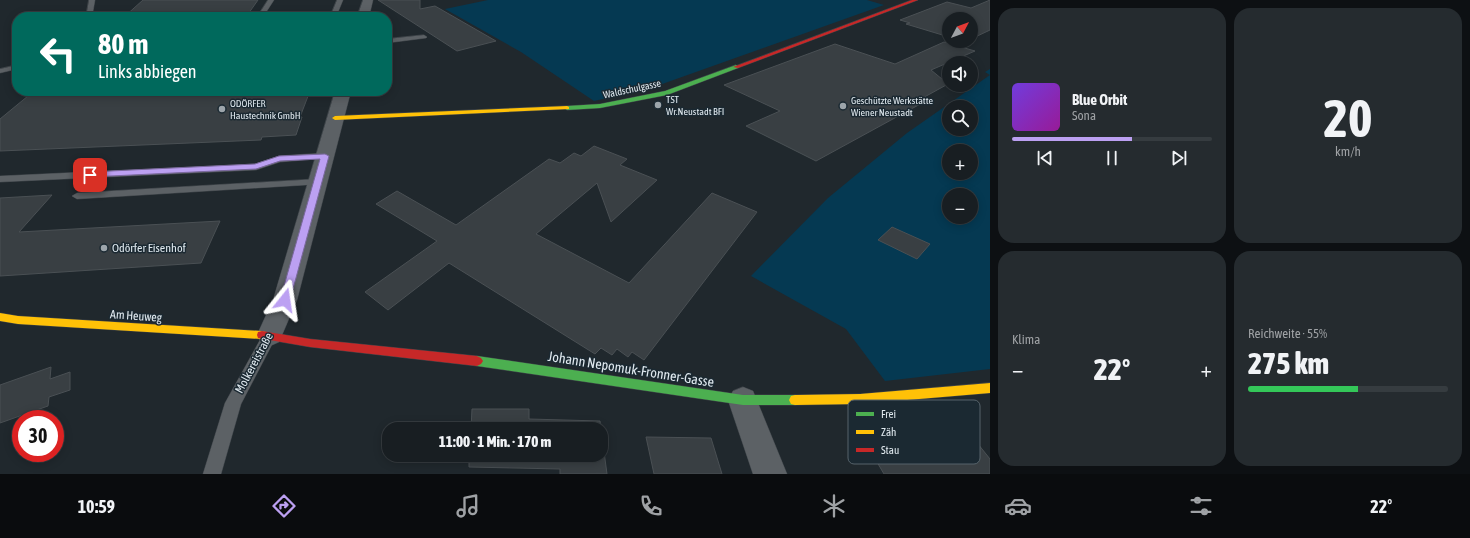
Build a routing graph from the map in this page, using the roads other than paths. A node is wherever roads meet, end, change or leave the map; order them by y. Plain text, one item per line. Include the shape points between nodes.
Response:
1 (92, 0) edge
2 (271, 0) edge
3 (340, 0) edge
4 (368, 0) edge
5 (916, 0) edge
6 (90, 12) edge
7 (263, 12) edge
8 (335, 12) edge
9 (364, 12) edge
10 (424, 37) dead end
11 (392, 40) edge
12 (12, 68) edge
13 (0, 71) edge
14 (342, 96) edge
15 (335, 118) junction
16 (325, 156) junction
17 (0, 179) edge
18 (318, 182) junction
19 (77, 196) dead end
20 (0, 317) edge
21 (270, 335) junction
22 (990, 388) edge
23 (744, 400) junction
24 (212, 474) edge
25 (770, 474) edge

1 - 6 lane
2 - 7 lane
3 - 8 lane
4 - 9 street
5 - 15 street, Waldschulgasse via 667,93 641,99 600,106
10 - 11 lane
12 - 13 lane
14 - 15 street, Molkereistraße
15 - 16 street, Molkereistraße
16 - 17 lane via 279,159 256,167
16 - 18 street, Molkereistraße
18 - 19 lane
18 - 21 street, Molkereistraße via 285,300
20 - 21 street, Am Heuweg
21 - 23 street, Johann Nepomuk-Fronner-Gasse via 310,343 481,361
21 - 24 lane, Molkereistraße via 233,403
22 - 23 street, Johann Nepomuk-Fronner-Gasse via 860,399
23 - 25 street

